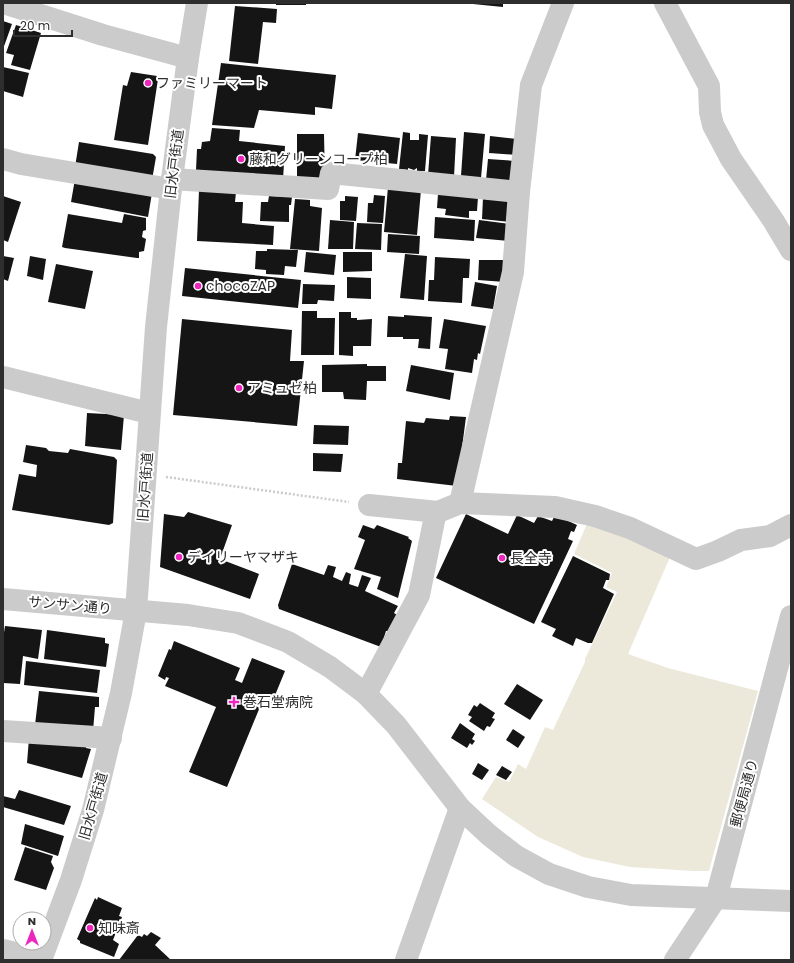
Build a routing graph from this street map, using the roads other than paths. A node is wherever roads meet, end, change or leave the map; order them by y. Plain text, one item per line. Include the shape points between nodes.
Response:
1 (3, 3) edge
2 (197, 3) edge
3 (563, 3) edge
4 (665, 3) edge
5 (188, 58) junction
6 (3, 158) edge
7 (171, 184) junction
8 (519, 192) junction
9 (791, 250) edge
10 (3, 377) edge
11 (149, 413) junction
12 (460, 503) junction
13 (369, 505) road end
14 (438, 512) junction
15 (791, 525) edge
16 (3, 599) edge
17 (136, 611) junction
18 (791, 616) edge
19 (366, 694) junction
20 (3, 731) edge
21 (111, 738) junction
22 (460, 808) junction
23 (716, 898) junction
24 (791, 901) edge
25 (3, 950) edge
26 (41, 960) edge
27 (406, 960) edge
28 (675, 960) edge

1 - 5 street via 103,35
2 - 5 street, 旧水戸街道
3 - 8 street via 531,84
4 - 9 street via 709,86 713,126 731,159 774,220
5 - 7 street, 旧水戸街道
6 - 7 street via 21,164
7 - 8 street via 328,189 331,173
7 - 11 street, 旧水戸街道
8 - 12 street via 513,272
10 - 11 street
11 - 17 street, 旧水戸街道
12 - 14 street
12 - 15 street via 555,507 595,516 630,528 696,559 741,540 770,536
13 - 14 street
14 - 19 street via 435,516 419,595
16 - 17 street, サンサン通り
17 - 19 street, サンサン通り via 188,615 238,623 288,642 330,666
17 - 21 street, 旧水戸街道
18 - 23 street, 郵便局通り
19 - 22 street, サンサン通り via 396,725
20 - 21 street
21 - 26 street, 旧水戸街道 via 93,810 73,874
22 - 23 street, サンサン通り via 516,856 549,874 588,887 631,895
22 - 27 street
23 - 24 street, サンサン通り
23 - 28 street, 郵便局通り
25 - 26 street

